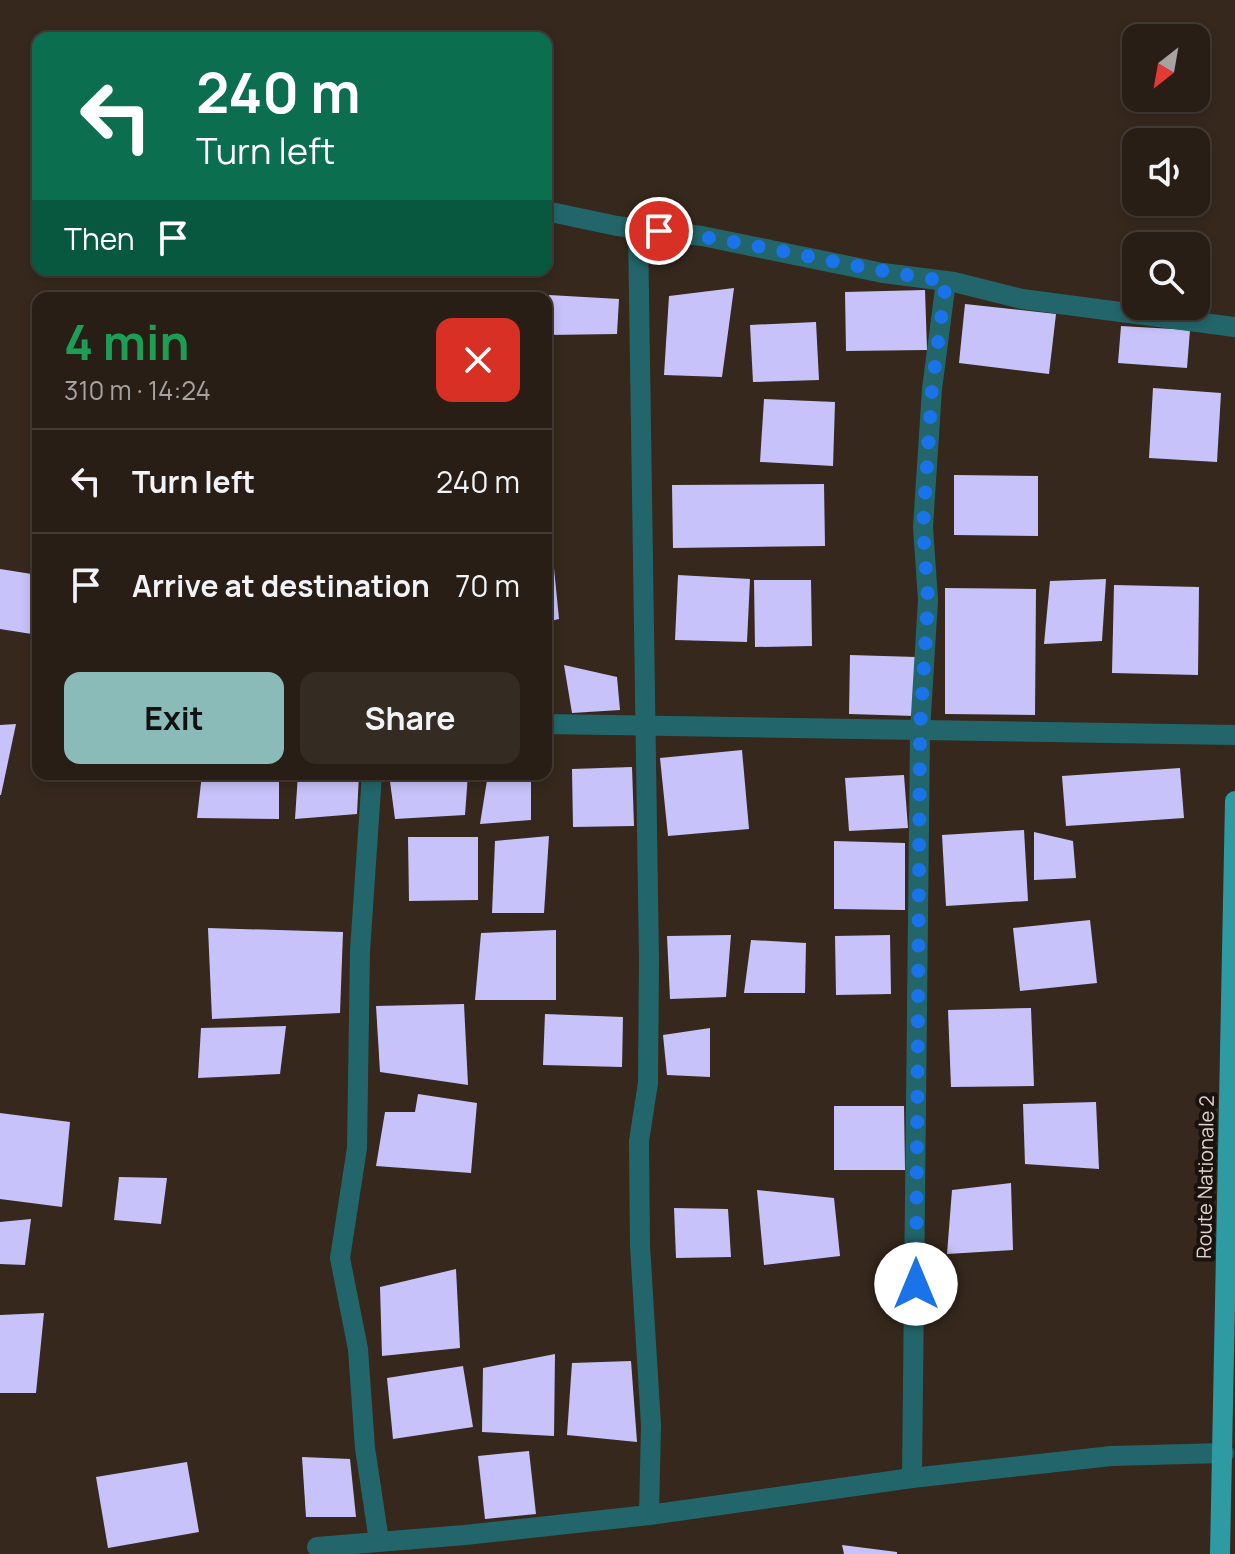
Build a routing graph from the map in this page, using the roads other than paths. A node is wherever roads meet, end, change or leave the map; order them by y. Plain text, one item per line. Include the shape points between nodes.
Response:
1 (552, 212) edge
2 (638, 229) junction
3 (946, 281) junction
4 (1235, 327) edge
5 (552, 724) edge
6 (647, 725) junction
7 (920, 731) junction
8 (1235, 735) edge
9 (372, 780) edge
10 (1235, 801) edge
11 (1224, 1453) junction
12 (912, 1478) junction
13 (649, 1515) junction
14 (379, 1541) junction
15 (317, 1547) dead end
16 (1220, 1554) edge

1 - 2 street
2 - 3 street
2 - 6 street
3 - 4 street via 1022,299
3 - 7 street via 923,527 928,600
5 - 6 street
6 - 7 street
6 - 13 street via 648,1083 639,1141 651,1425
7 - 8 street
7 - 12 street
9 - 14 street via 360,951 357,1148 340,1258 358,1349
10 - 11 main road, Route Nationale 2
11 - 12 street via 1111,1456
11 - 16 main road, Route Nationale 2
12 - 13 street
13 - 14 street
14 - 15 street

